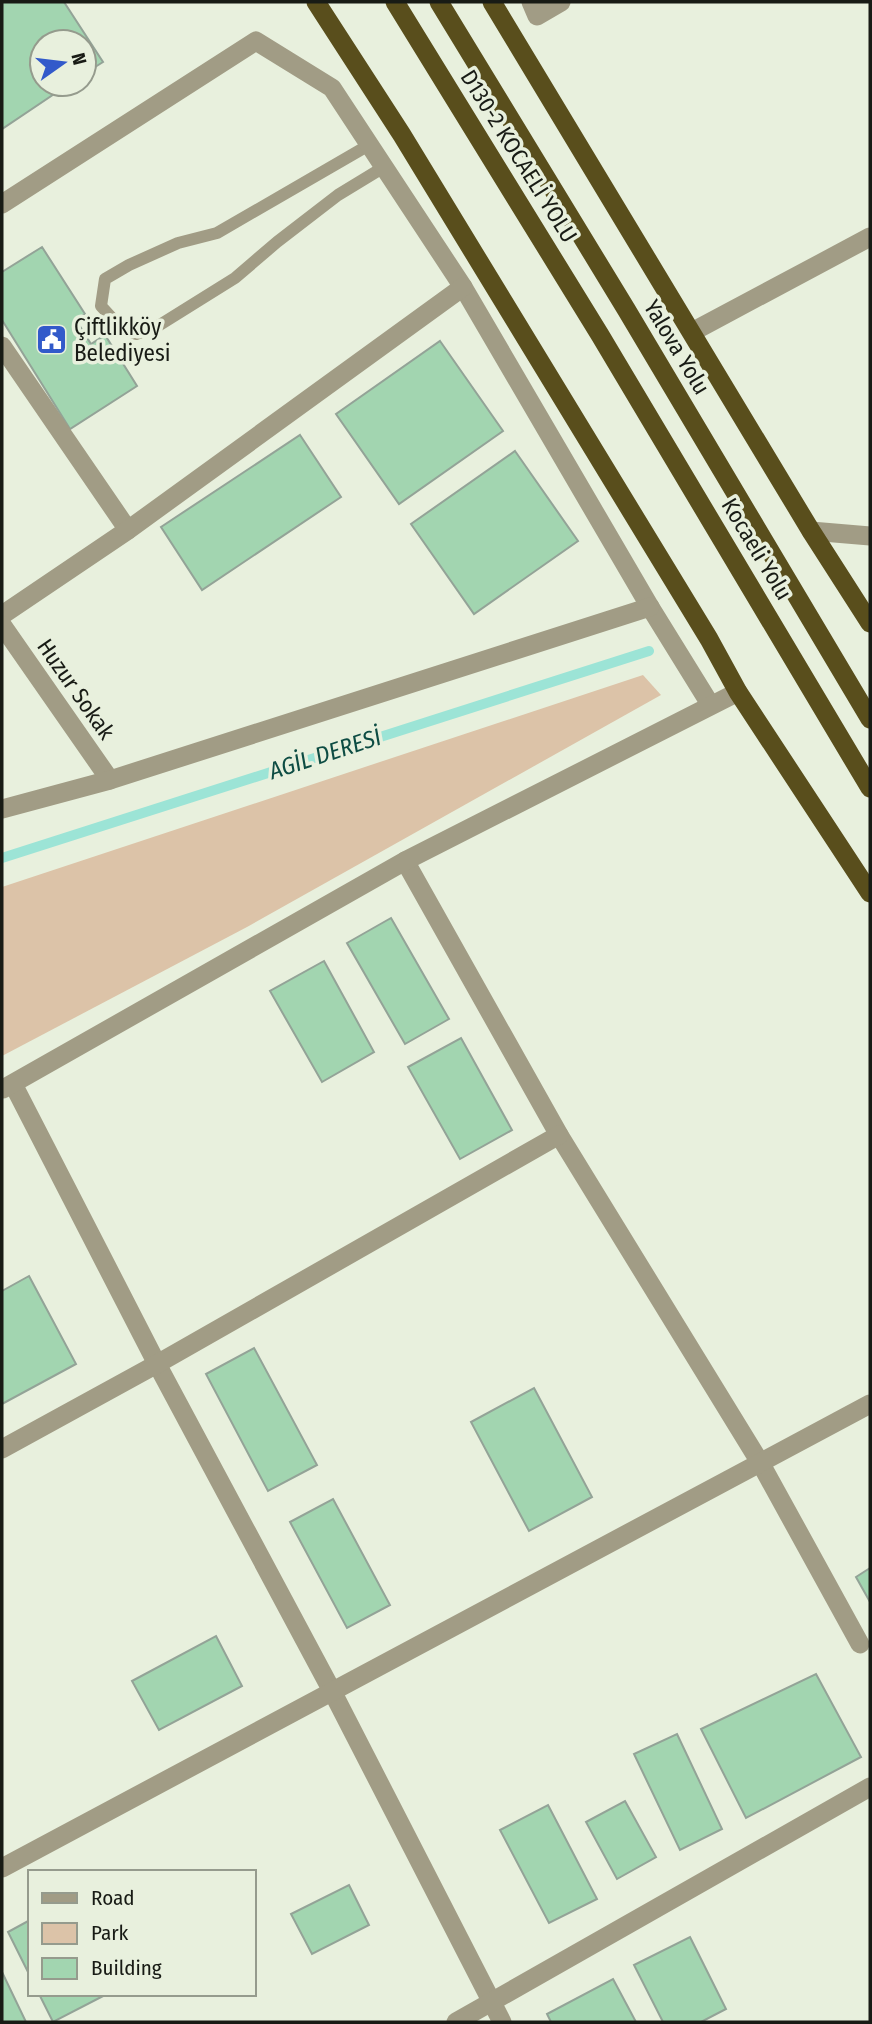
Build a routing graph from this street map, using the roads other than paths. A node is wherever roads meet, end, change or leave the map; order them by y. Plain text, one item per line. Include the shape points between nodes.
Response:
1 (316, 2) edge
2 (396, 2) edge
3 (439, 2) edge
4 (492, 2) edge
5 (561, 2) edge
6 (534, 9) edge
7 (369, 145) junction
8 (384, 167) junction
9 (2, 204) edge
10 (870, 237) edge
11 (463, 287) junction
12 (692, 332) junction
13 (600, 335) joint
14 (2, 346) edge
15 (128, 530) junction
16 (811, 531) junction
17 (870, 536) edge
18 (650, 607) junction
19 (2, 615) edge
20 (870, 623) edge
21 (2, 625) edge
22 (738, 692) junction
23 (710, 704) junction
24 (870, 719) edge
25 (110, 780) junction
26 (870, 788) edge
27 (2, 809) edge
28 (405, 861) junction
29 (870, 893) edge
30 (7, 1087) edge
31 (559, 1135) junction
32 (157, 1364) junction
33 (870, 1404) edge
34 (2, 1449) edge
35 (761, 1464) junction
36 (860, 1644) dead end
37 (331, 1691) junction
38 (870, 1787) edge
39 (2, 1868) edge
40 (492, 2002) junction
41 (456, 2022) edge
42 (502, 2022) edge

1 - 22 highway via 410,147
2 - 13 highway, D130-2 KOCAELİ YOLU
3 - 24 highway, Yalova Yolu
4 - 12 highway
5 - 6 street
7 - 8 street
7 - 8 lane via 217,233 177,243 105,279 101,306 121,328 136,334 158,326 235,278 338,195
7 - 9 street via 332,88 256,41
8 - 11 street
10 - 12 street
11 - 15 street
11 - 18 street
12 - 16 highway
13 - 26 highway, Kocaeli̇ Yolu
14 - 15 street
15 - 19 street
16 - 17 street
16 - 20 highway
18 - 23 street
18 - 25 street
21 - 25 street, Huzur Sokak
22 - 23 street
22 - 29 highway
23 - 28 street
25 - 27 street
28 - 30 street
28 - 31 street
30 - 32 street
31 - 32 street
31 - 35 street
32 - 34 street
32 - 37 street
33 - 35 street
35 - 36 street
35 - 37 street
37 - 39 street
37 - 40 street
38 - 40 street
40 - 41 street
40 - 42 street

